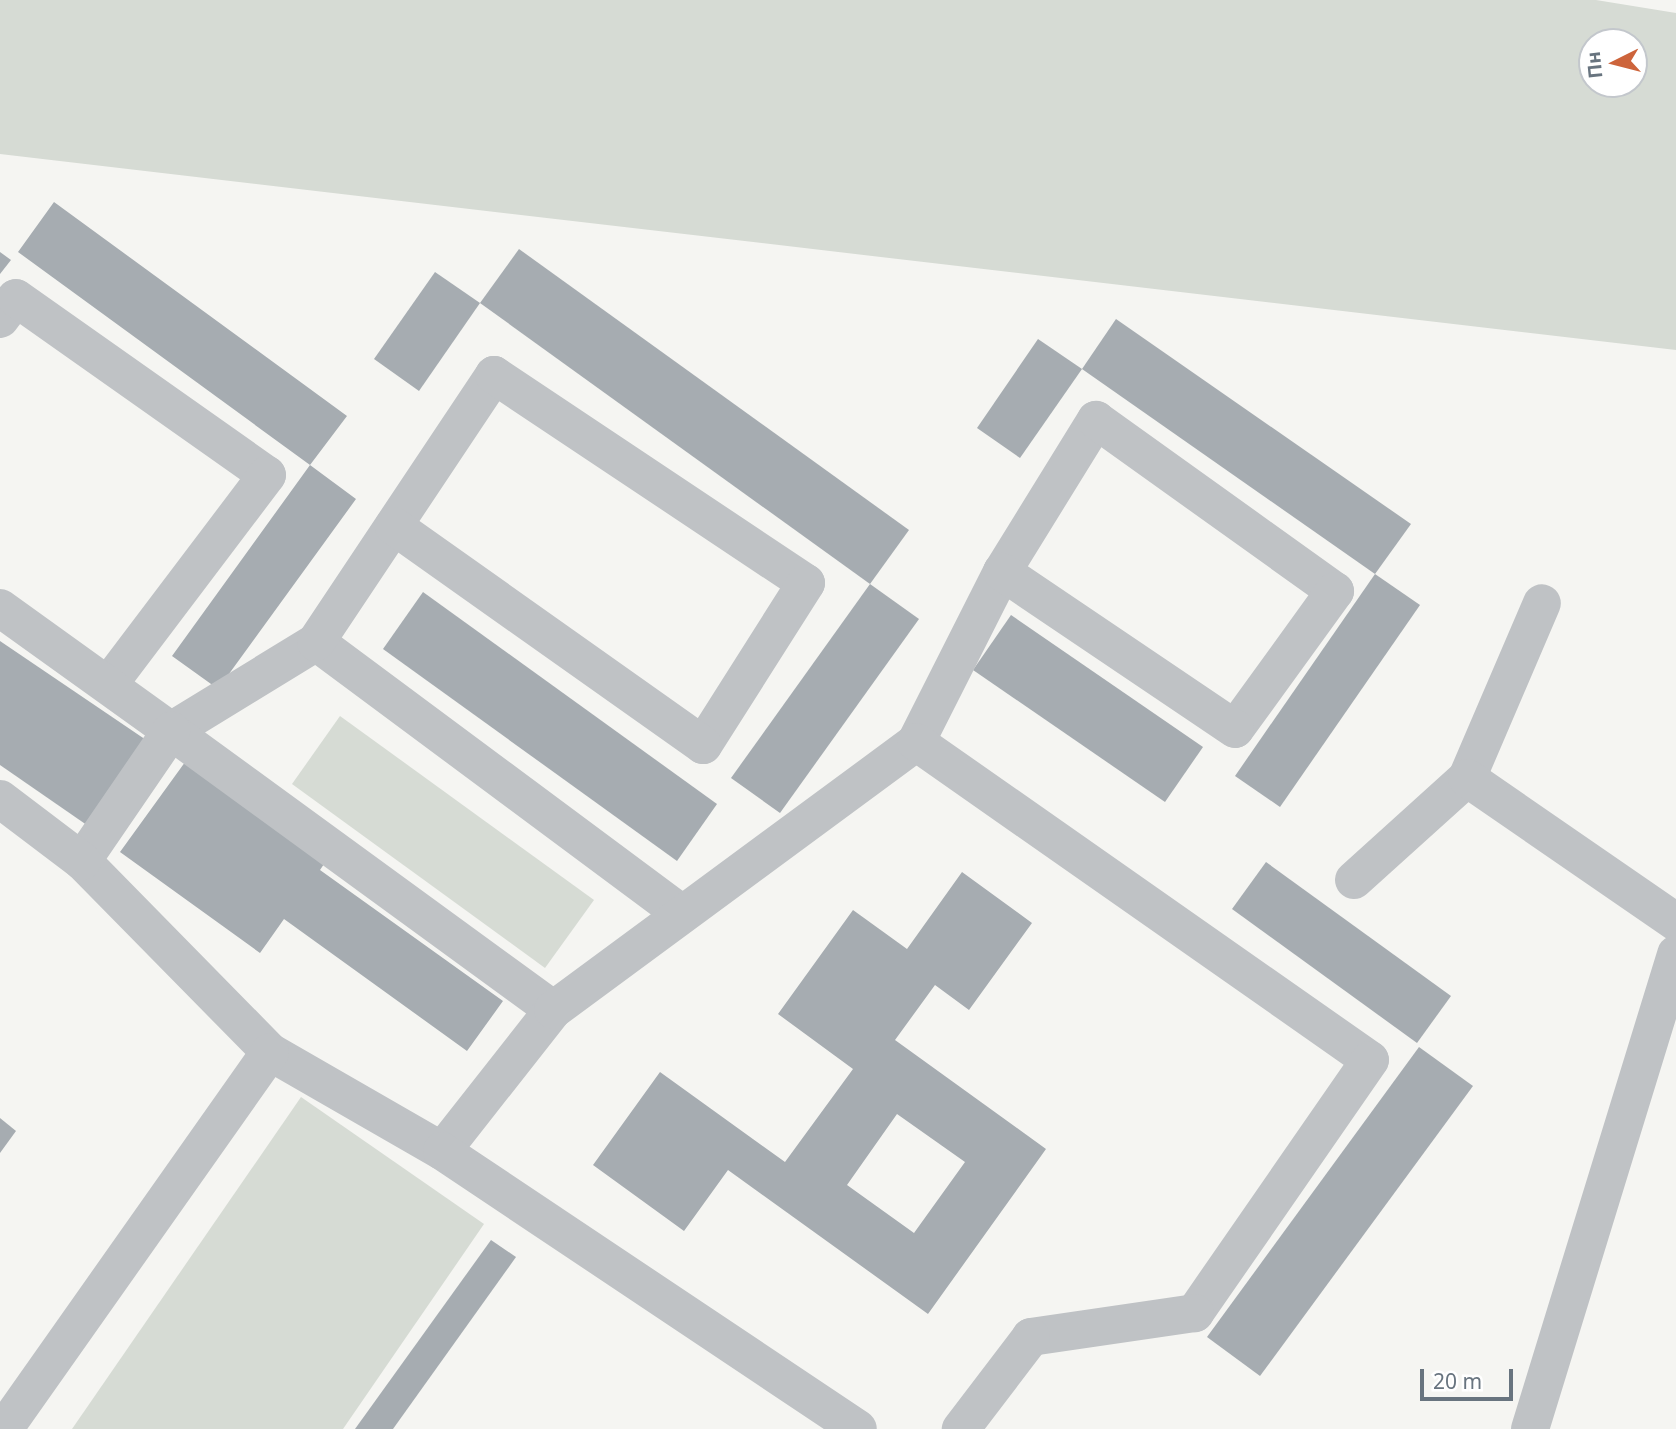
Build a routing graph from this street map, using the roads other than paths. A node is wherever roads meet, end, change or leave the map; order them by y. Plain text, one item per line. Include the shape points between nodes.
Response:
1 (0, 319) edge
2 (394, 526) junction
3 (1002, 572) junction
4 (1542, 603) dead end
5 (0, 608) edge
6 (316, 642) junction
7 (108, 685) junction
8 (171, 731) junction
9 (916, 742) junction
10 (1467, 778) junction
11 (0, 799) edge
12 (82, 861) junction
13 (1354, 880) dead end
14 (682, 914) junction
15 (1676, 922) edge
16 (1676, 954) edge
17 (553, 1010) junction
18 (271, 1052) junction
19 (442, 1151) junction
20 (4, 1429) edge
21 (858, 1429) edge
22 (961, 1429) edge
23 (1530, 1429) edge

1 - 7 street via 16,298 267,475
2 - 2 street via 494,375 806,583 703,745
2 - 6 street
3 - 3 street via 1096,420 1335,591 1235,729
3 - 9 street
4 - 10 street
5 - 7 street
6 - 8 street
6 - 14 street
7 - 8 street
8 - 12 street
8 - 17 street
9 - 14 street
9 - 22 street via 1370,1060 1195,1312 1031,1337
10 - 13 street
10 - 15 street
11 - 12 street
12 - 18 street
14 - 17 street
16 - 23 street
17 - 19 street
18 - 19 street
18 - 20 street
19 - 21 street

